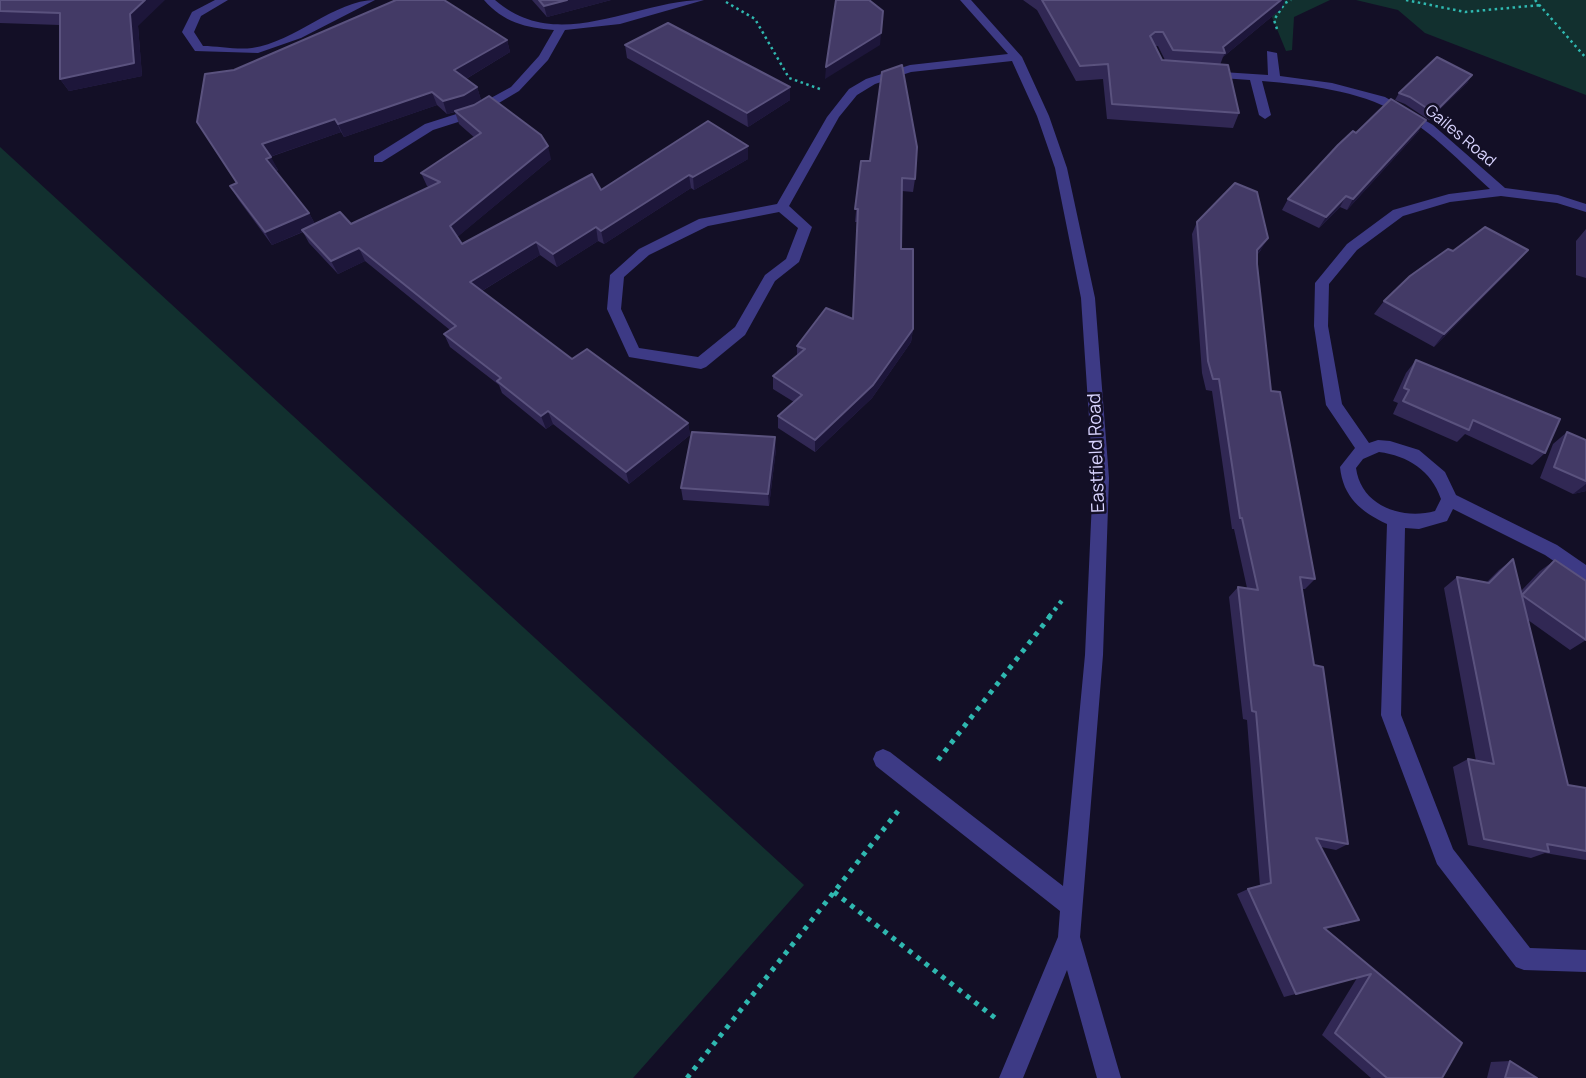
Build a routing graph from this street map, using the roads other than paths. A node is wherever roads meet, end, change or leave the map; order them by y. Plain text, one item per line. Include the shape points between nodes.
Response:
1 (223, 0) edge
2 (370, 0) edge
3 (489, 0) edge
4 (699, 0) edge
5 (964, 0) edge
6 (562, 26) junction
7 (1271, 53) dead end
8 (1016, 57) junction
9 (1188, 72) edge
10 (1255, 78) junction
11 (1274, 78) junction
12 (1265, 115) dead end
13 (378, 159) dead end
14 (1502, 192) junction
15 (782, 207) junction
16 (1586, 208) edge
17 (1364, 449) junction
18 (1449, 499) junction
19 (1396, 521) junction
20 (1586, 575) edge
21 (883, 759) dead end
22 (1071, 906) junction
23 (1069, 936) junction
24 (1586, 961) edge
25 (1012, 1078) edge
26 (1109, 1078) edge

1 - 2 street via 195,14 188,32 199,49 254,51 297,36
3 - 6 street via 495,9 514,18
4 - 6 street via 592,27
5 - 8 street, Eastfield Road
6 - 13 street via 544,58 515,89 473,113 429,127
7 - 11 street
8 - 15 street via 897,72 874,81 847,99 788,189
8 - 22 street, Eastfield Road via 1044,116 1061,167 1088,298 1101,478 1094,655
9 - 10 street, Gailes Road
10 - 11 street, Gailes Road
10 - 12 street
11 - 14 street, Gailes Road via 1344,89 1400,109 1439,136
14 - 16 street via 1558,199
14 - 17 street via 1450,198 1398,214 1352,247 1322,283 1321,326 1334,405
15 - 15 street via 704,222 644,252 617,275 614,309 634,353 701,363 740,331 770,278 792,262 805,227
17 - 18 street via 1388,447 1419,457 1445,483
17 - 19 street via 1350,459 1347,468 1352,489 1363,502
18 - 19 street via 1445,511 1429,522
18 - 20 street via 1551,550
19 - 24 street via 1391,715 1445,856 1524,959
21 - 22 street
22 - 23 street, Eastfield Road
23 - 25 street, Eastfield Road
23 - 26 street, Eastfield Road

